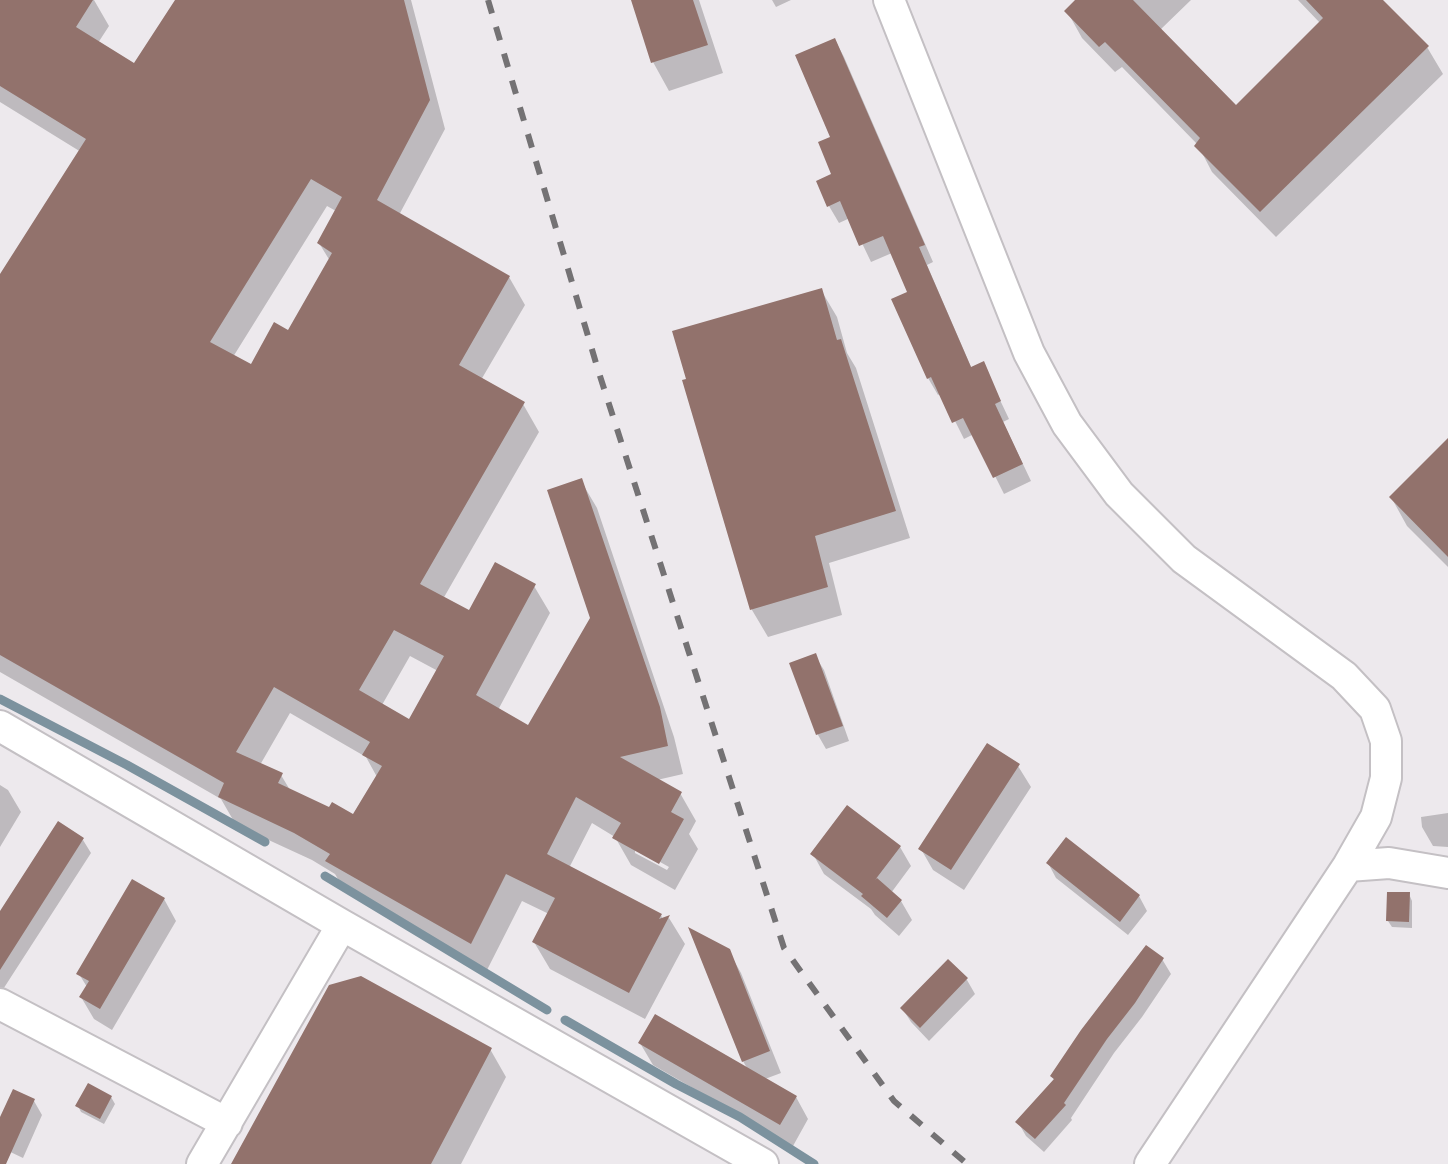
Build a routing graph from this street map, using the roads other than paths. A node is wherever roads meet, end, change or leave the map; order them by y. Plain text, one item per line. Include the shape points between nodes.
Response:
1 (889, 0) edge
2 (0, 726) edge
3 (1348, 866) junction
4 (1448, 873) edge
5 (342, 925) junction
6 (0, 1004) edge
7 (227, 1123) junction
8 (202, 1164) edge
9 (763, 1164) edge
10 (1150, 1164) edge

1 - 3 street via 1029,353 1067,424 1119,494 1184,559 1344,676 1375,709 1386,741 1386,778 1376,817
2 - 5 street
3 - 4 street via 1389,863
3 - 10 street
5 - 7 street
5 - 9 street
6 - 7 street
7 - 8 street

